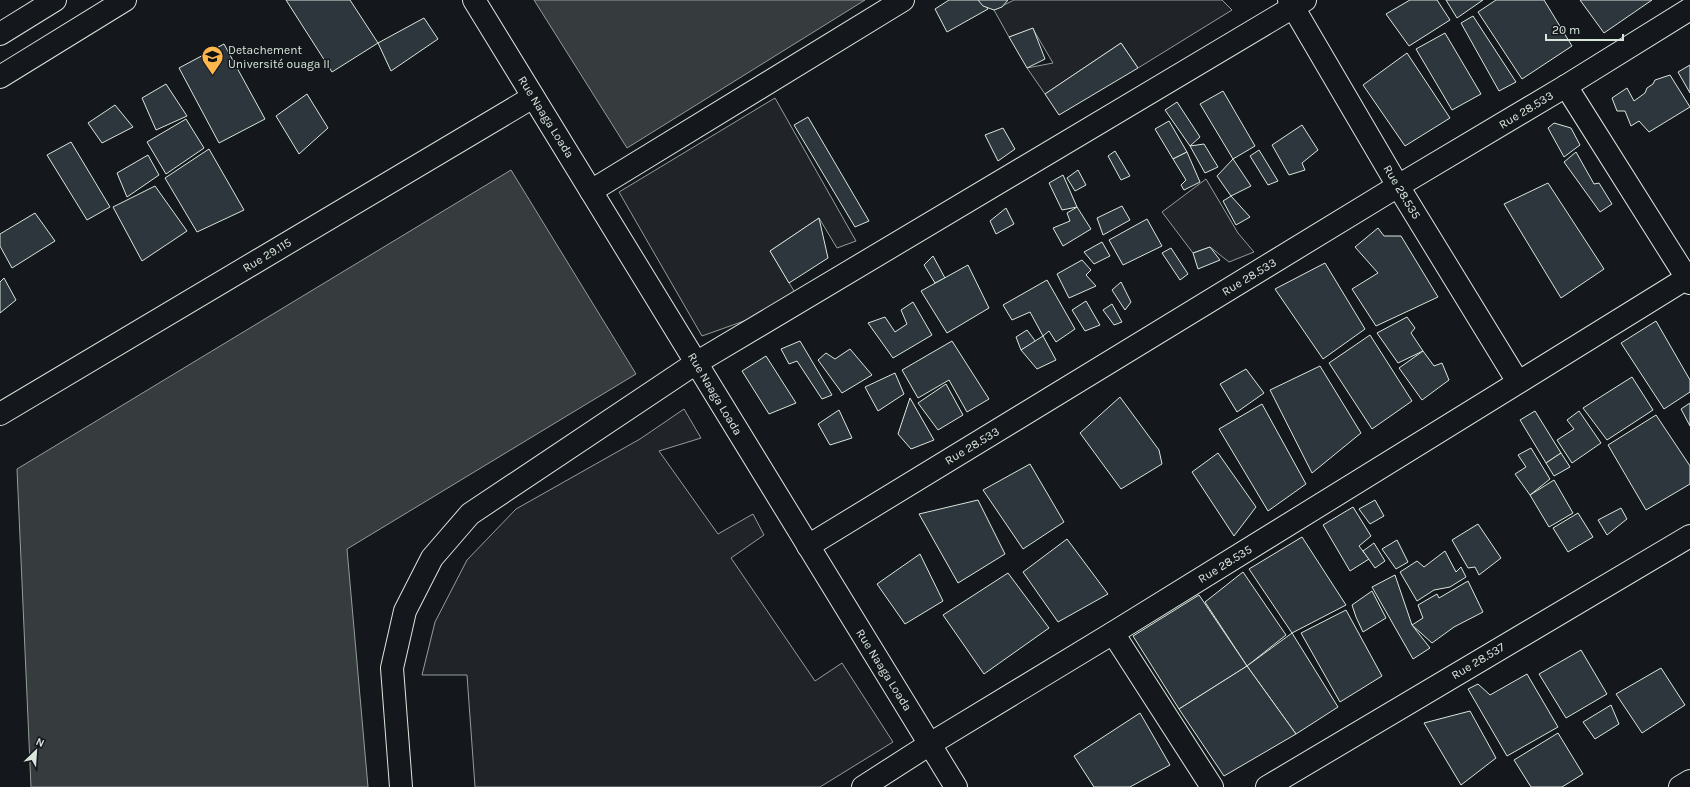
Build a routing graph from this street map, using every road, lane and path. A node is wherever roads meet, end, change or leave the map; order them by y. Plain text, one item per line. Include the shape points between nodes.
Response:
1 (55, 0) edge
2 (125, 0) edge
3 (474, 0) edge
4 (903, 0) edge
5 (1296, 2) edge
6 (1690, 9) edge
7 (0, 34) edge
8 (0, 77) edge
9 (1566, 86) junction
10 (533, 97) junction
11 (1398, 186) junction
12 (591, 190) junction
13 (1688, 280) edge
14 (696, 363) junction
15 (1518, 382) junction
16 (0, 414) edge
17 (1690, 536) edge
18 (808, 546) junction
19 (1113, 633) junction
20 (930, 744) junction
21 (1690, 781) edge
22 (401, 787) edge
23 (863, 787) edge
24 (956, 787) edge
25 (1212, 787) edge
26 (1267, 787) edge
27 (1680, 787) edge

1 - 7 street
2 - 8 street
3 - 10 street, Rue Naaga Loada
4 - 12 street
5 - 11 street, Rue 28.535
5 - 14 street
6 - 9 street, Rue 28.533
9 - 11 street, Rue 28.533
9 - 13 street
10 - 12 street, Rue Naaga Loada
10 - 16 street, Rue 29.115
11 - 15 street, Rue 28.535
11 - 18 street, Rue 28.533
12 - 14 street, Rue Naaga Loada
13 - 15 street, Rue 28.535
14 - 18 street, Rue Naaga Loada
14 - 22 street via 470,514 432,558 405,611 392,668
15 - 19 street, Rue 28.535
17 - 26 street, Rue 28.537
18 - 20 street, Rue Naaga Loada
19 - 20 street, Rue 28.535
19 - 25 street
20 - 23 street, Rue 28.535
20 - 24 street, Rue Naaga Loada
21 - 27 street

